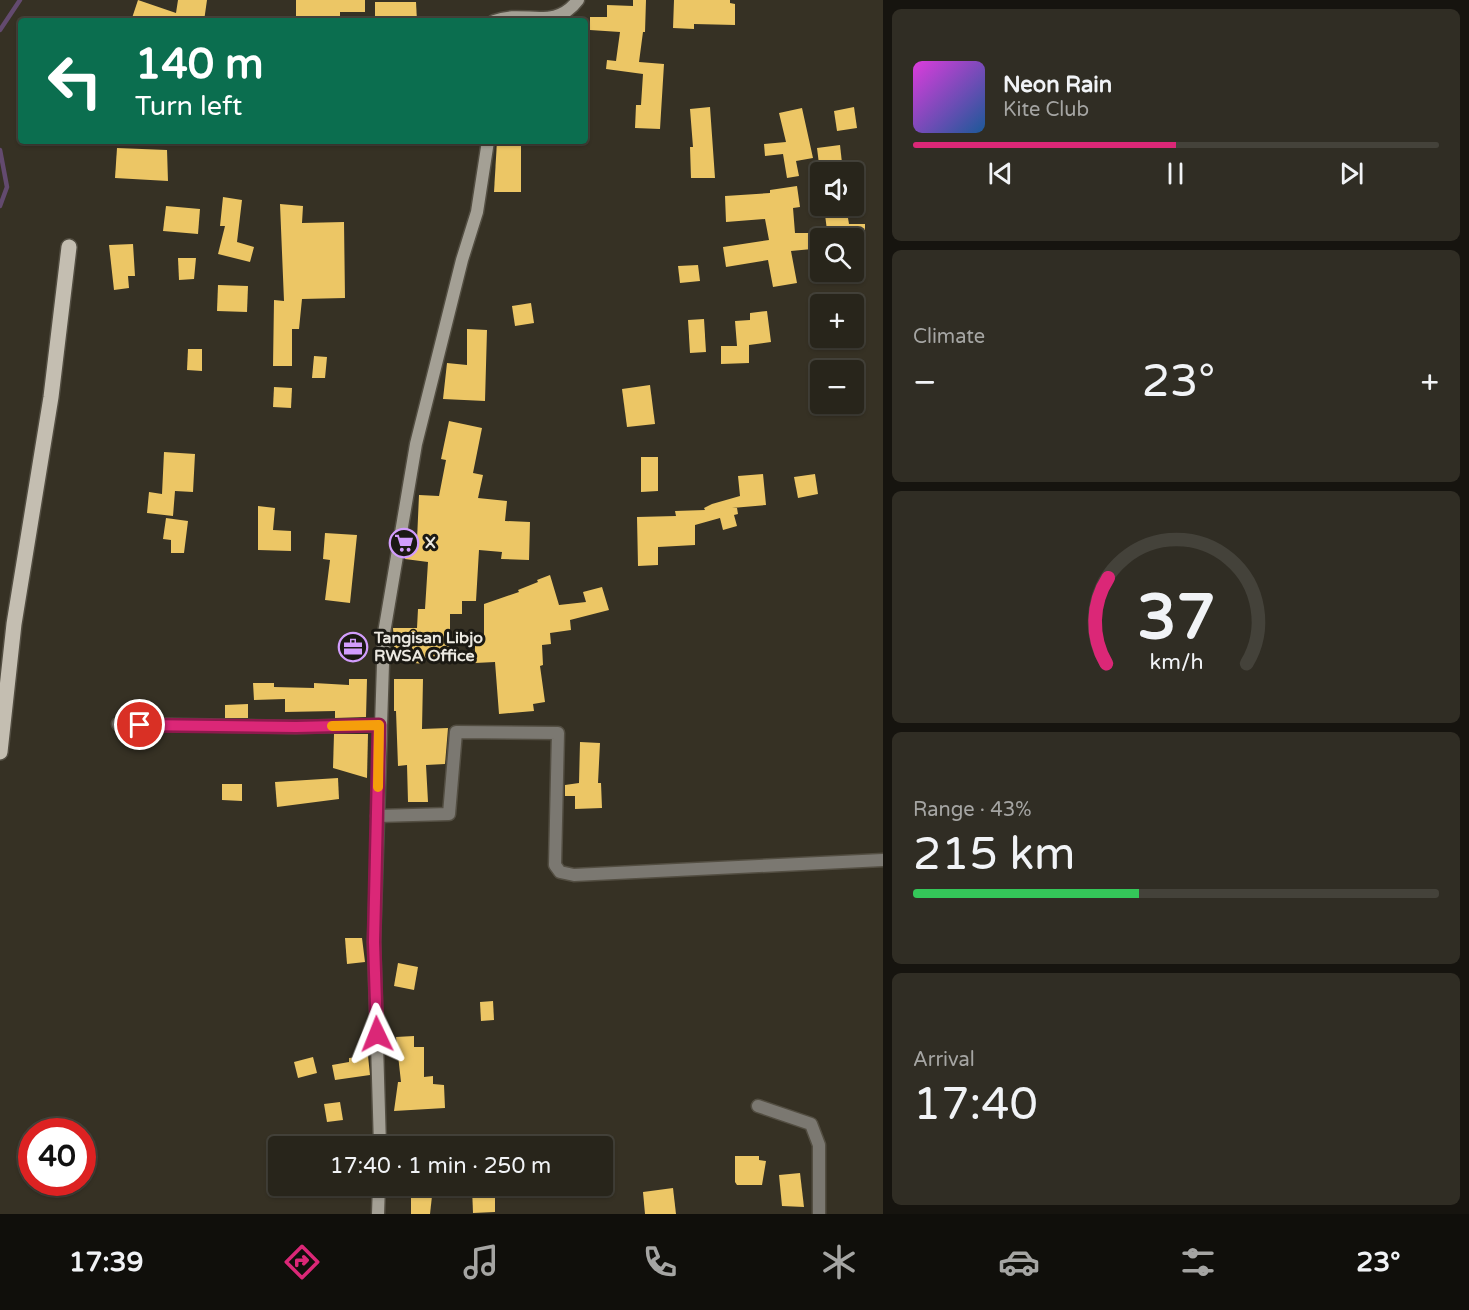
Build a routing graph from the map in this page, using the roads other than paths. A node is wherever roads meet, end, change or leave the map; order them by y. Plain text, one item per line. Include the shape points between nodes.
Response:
1 (578, 0) edge
2 (501, 18) edge
3 (538, 18) edge
4 (551, 18) edge
5 (488, 144) edge
6 (69, 247) dead end
7 (118, 724) dead end
8 (379, 725) junction
9 (0, 752) edge
10 (377, 816) junction
11 (882, 860) edge
12 (758, 1106) dead end
13 (380, 1136) edge
14 (379, 1196) edge
15 (378, 1214) edge
16 (819, 1214) edge

1 - 4 street via 569,11
2 - 3 street
5 - 8 street via 477,212 416,444 384,633
6 - 9 main road via 51,397 14,624
7 - 8 street
8 - 10 street
10 - 11 street via 449,814 456,732 558,733 555,865 560,872 574,875
10 - 13 street via 374,942
12 - 16 street via 811,1124 819,1145
14 - 15 street

